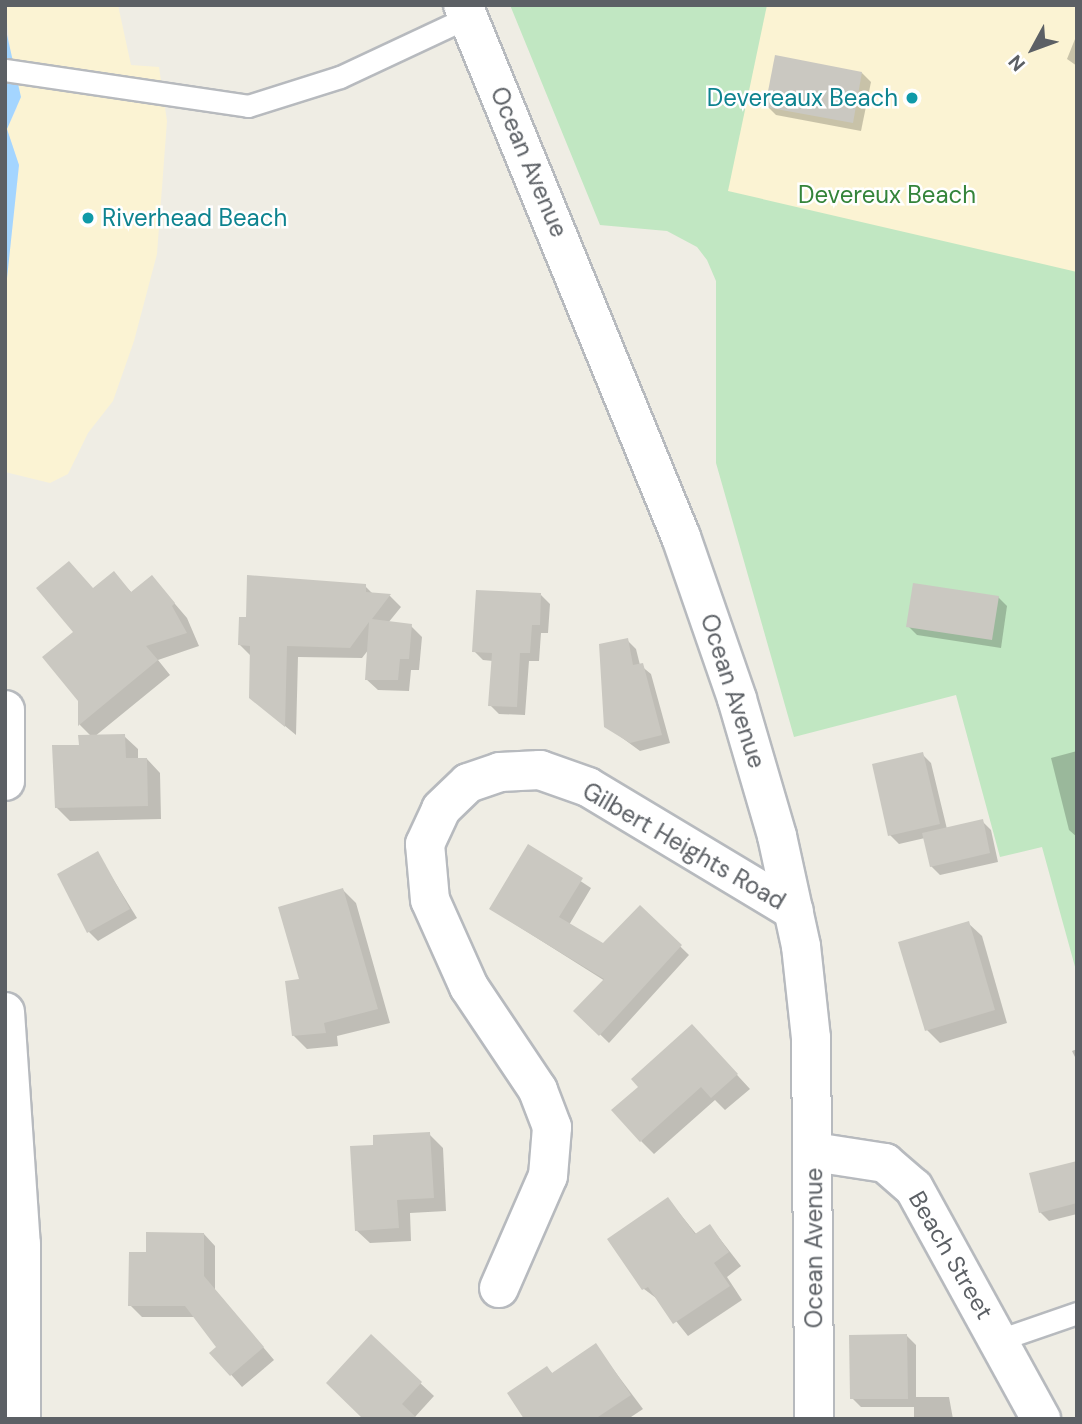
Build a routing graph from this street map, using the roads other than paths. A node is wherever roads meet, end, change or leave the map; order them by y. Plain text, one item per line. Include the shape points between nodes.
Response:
1 (466, 11) edge
2 (5, 70) edge
3 (5, 710) edge
4 (5, 781) edge
5 (794, 911) junction
6 (5, 1012) edge
7 (814, 1152) junction
8 (499, 1288) dead end
9 (1077, 1313) edge
10 (999, 1340) junction
11 (22, 1419) edge
12 (814, 1419) edge
13 (1041, 1419) edge

1 - 2 lane via 340,77 247,106
1 - 5 street, Ocean Avenue via 681,537 763,783
3 - 4 street
5 - 7 street, Ocean Avenue via 808,1003
5 - 8 street, Gilbert Heights Road via 588,787 540,771 500,772 468,783 441,809 425,844 430,900 469,987 538,1090 552,1127 548,1176
6 - 11 street via 22,1247
7 - 10 street, Beach Street via 872,1158 903,1175 923,1202
7 - 12 street, Ocean Avenue
9 - 10 lane
10 - 13 street, Beach Street

